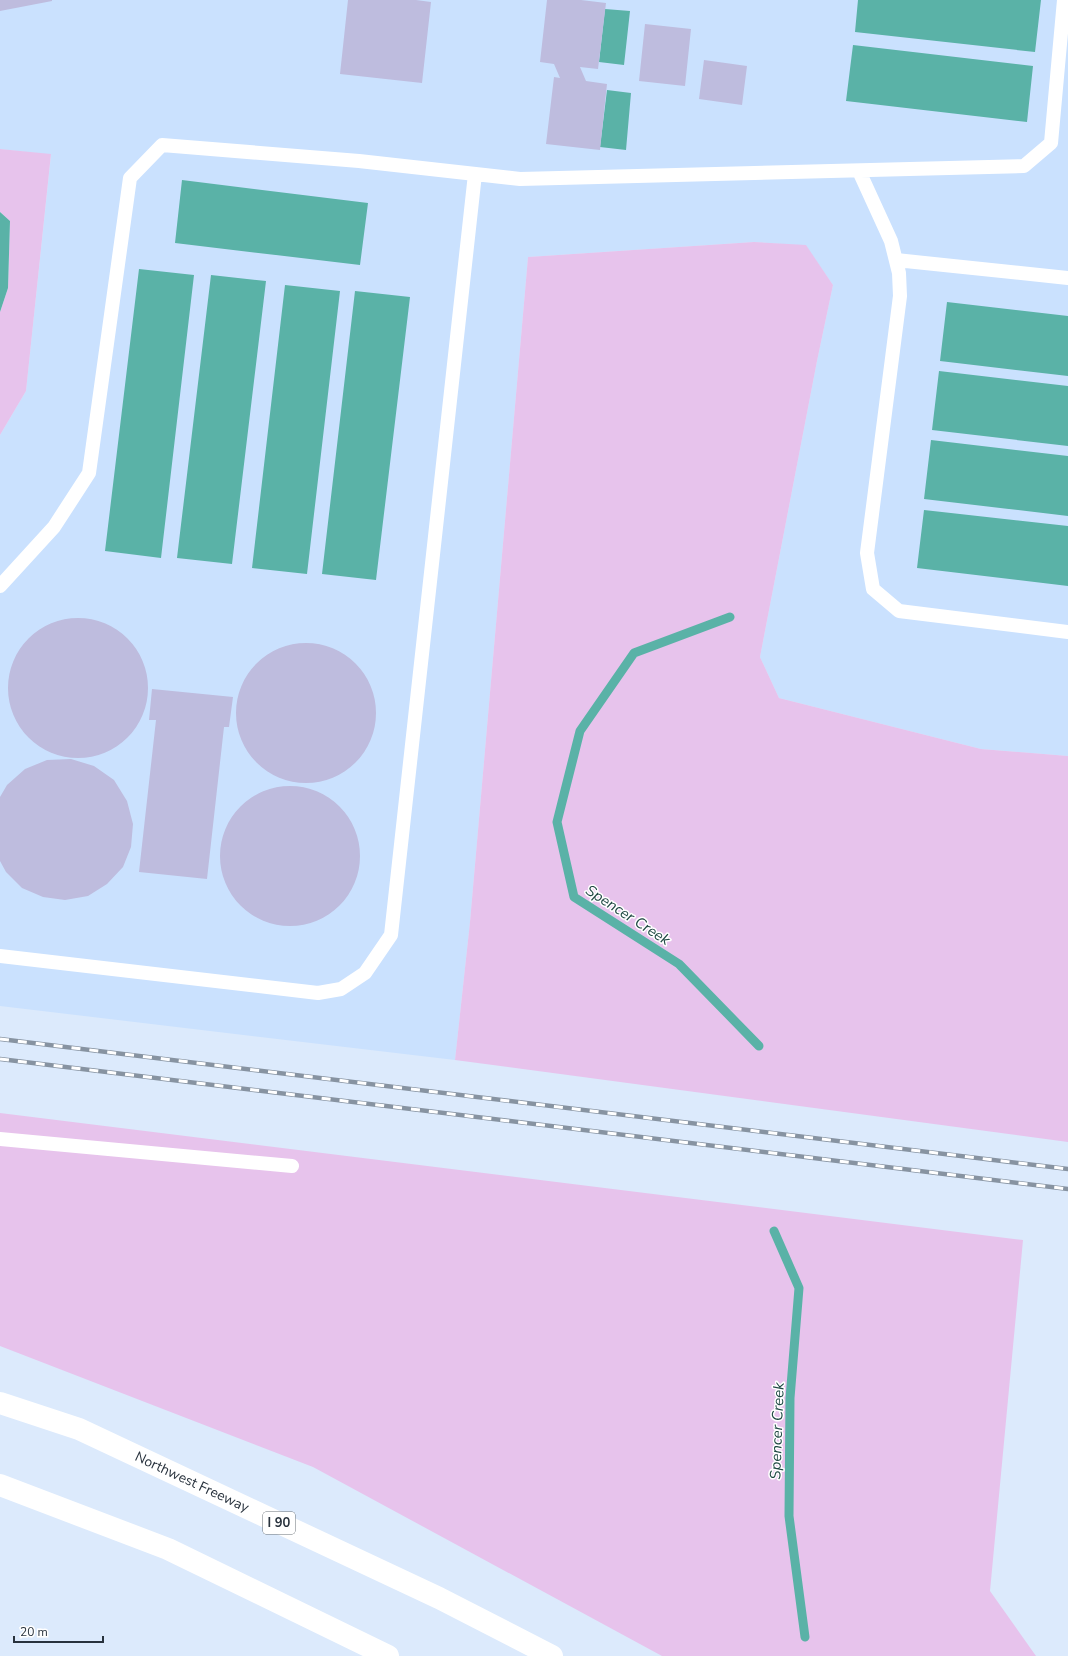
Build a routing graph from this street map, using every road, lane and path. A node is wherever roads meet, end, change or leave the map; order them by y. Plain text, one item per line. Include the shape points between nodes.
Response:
1 (1064, 0) edge
2 (859, 171) junction
3 (475, 174) junction
4 (896, 260) junction
5 (1068, 278) edge
6 (0, 586) edge
7 (1068, 632) edge
8 (0, 956) edge
9 (0, 1139) edge
10 (292, 1166) dead end
11 (0, 1403) edge
12 (0, 1485) edge
13 (388, 1656) edge
14 (552, 1656) edge

1 - 2 lane via 1051,143 1024,166
2 - 3 lane via 520,179
2 - 4 lane via 891,240
3 - 6 lane via 359,161 162,146 130,178 89,473 54,527
3 - 8 lane via 391,935 365,973 341,989 318,993
4 - 5 lane
4 - 7 lane via 900,296 867,553 873,588 899,611
9 - 10 lane
11 - 14 highway, Northwest Freeway / I 90 via 79,1429 439,1598
12 - 13 highway via 168,1549

